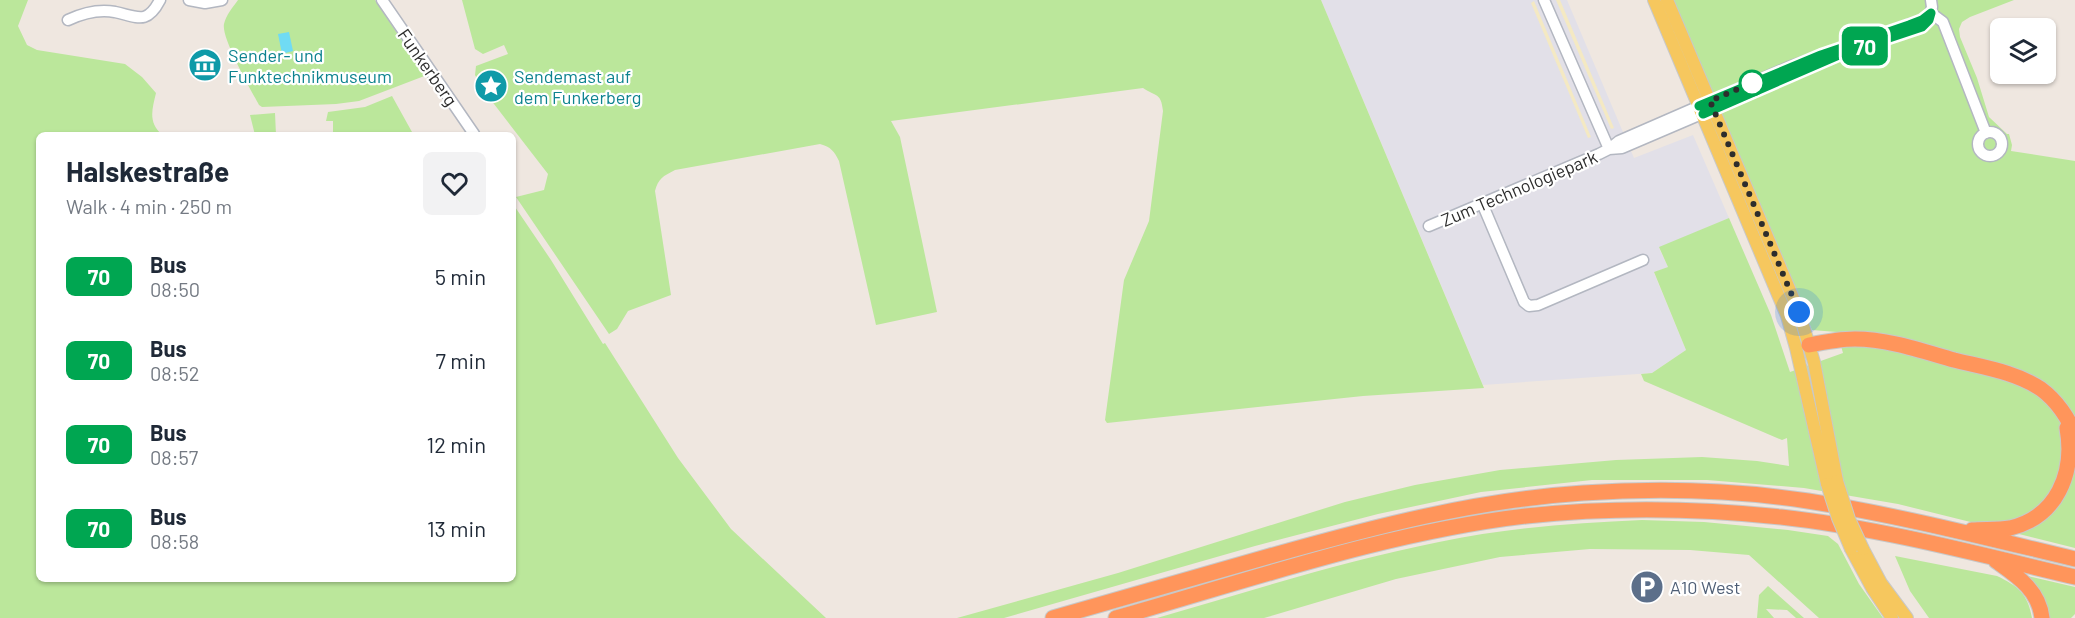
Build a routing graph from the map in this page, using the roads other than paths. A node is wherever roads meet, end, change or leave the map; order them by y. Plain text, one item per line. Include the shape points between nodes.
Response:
1 (160, 0) edge
2 (189, 0) edge
3 (222, 0) edge
4 (382, 0) edge
5 (1544, 0) edge
6 (1654, 0) edge
7 (1667, 0) edge
8 (1931, 0) edge
9 (1931, 13) junction
10 (68, 20) dead end
11 (1706, 108) junction
12 (473, 132) edge
13 (1986, 133) dead end
14 (1609, 149) junction
15 (1482, 203) junction
16 (1429, 226) dead end
17 (1643, 260) dead end
18 (1803, 346) junction
19 (2062, 411) junction
20 (2075, 437) edge
21 (1954, 531) junction
22 (1857, 549) junction
23 (1992, 557) junction
24 (2075, 559) edge
25 (2075, 577) edge
26 (1053, 618) edge
27 (1116, 618) edge
28 (1893, 618) edge
29 (1907, 618) edge
30 (2042, 618) edge

1 - 10 street via 152,12 141,18 102,11
2 - 3 street
4 - 12 street, Funkerberg
5 - 14 street
6 - 11 main road
7 - 11 main road
8 - 9 street
9 - 11 street, Zum Technologiepark via 1922,27
9 - 13 street via 1943,22
11 - 14 street, Zum Technologiepark via 1619,141
11 - 18 main road via 1794,301
14 - 15 street, Zum Technologiepark
15 - 16 street, Zum Technologiepark
15 - 17 street via 1529,306
18 - 19 highway via 1855,339 1899,345 2016,377 2042,390
18 - 22 main road, bridge via 1832,483 1849,519
19 - 20 highway
19 - 21 highway via 2071,448 2070,468 2053,503 2023,524
21 - 24 highway
21 - 26 highway via 1891,516 1775,498 1649,491 1560,495 1395,522
22 - 28 main road via 1872,588
22 - 29 main road
23 - 25 highway
23 - 27 highway via 1783,518 1647,509 1587,511 1525,516 1399,539
23 - 30 highway via 2031,590

